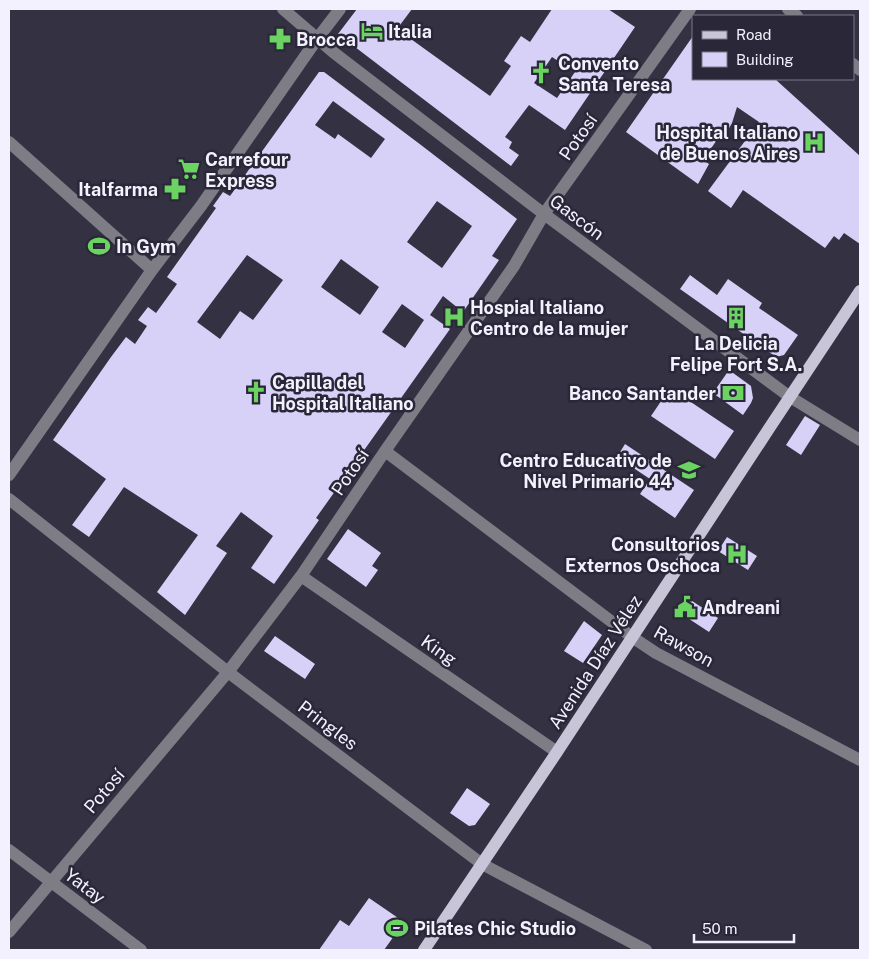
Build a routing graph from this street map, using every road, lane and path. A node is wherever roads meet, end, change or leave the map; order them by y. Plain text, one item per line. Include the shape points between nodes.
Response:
1 (283, 9) edge
2 (340, 9) edge
3 (690, 9) edge
4 (317, 39) junction
5 (9, 142) edge
6 (544, 214) junction
7 (152, 270) junction
8 (860, 291) edge
9 (790, 397) junction
10 (860, 440) edge
11 (385, 451) junction
12 (9, 475) edge
13 (9, 499) edge
14 (301, 576) junction
15 (632, 637) junction
16 (228, 672) junction
17 (557, 752) junction
18 (860, 760) edge
19 (9, 850) edge
20 (482, 864) junction
21 (50, 882) junction
22 (9, 932) edge
23 (141, 950) edge
24 (424, 950) edge
25 (646, 950) edge

1 - 4 street, Gascón
2 - 4 street
3 - 6 street, Potosí
4 - 6 street, Gascón
4 - 7 street via 201,206
5 - 7 street
6 - 9 street, Gascón
6 - 11 street, Potosí via 514,266
7 - 12 street
8 - 9 main road, Avenida Díaz Vélez
9 - 10 street, Gascón
9 - 15 main road, Avenida Díaz Vélez
11 - 14 street, Potosí
11 - 15 street, Rawson
13 - 16 street, Pringles
14 - 16 street, Potosí
14 - 17 street, King
15 - 17 main road, Avenida Díaz Vélez
15 - 18 street, Rawson via 656,653
16 - 20 street, Pringles
16 - 21 street, Potosí
17 - 20 main road, Avenida Díaz Vélez
19 - 21 street, Yatay
20 - 24 main road, Avenida Díaz Vélez
20 - 25 street, Pringles
21 - 22 street, Potosí
21 - 23 street, Yatay

